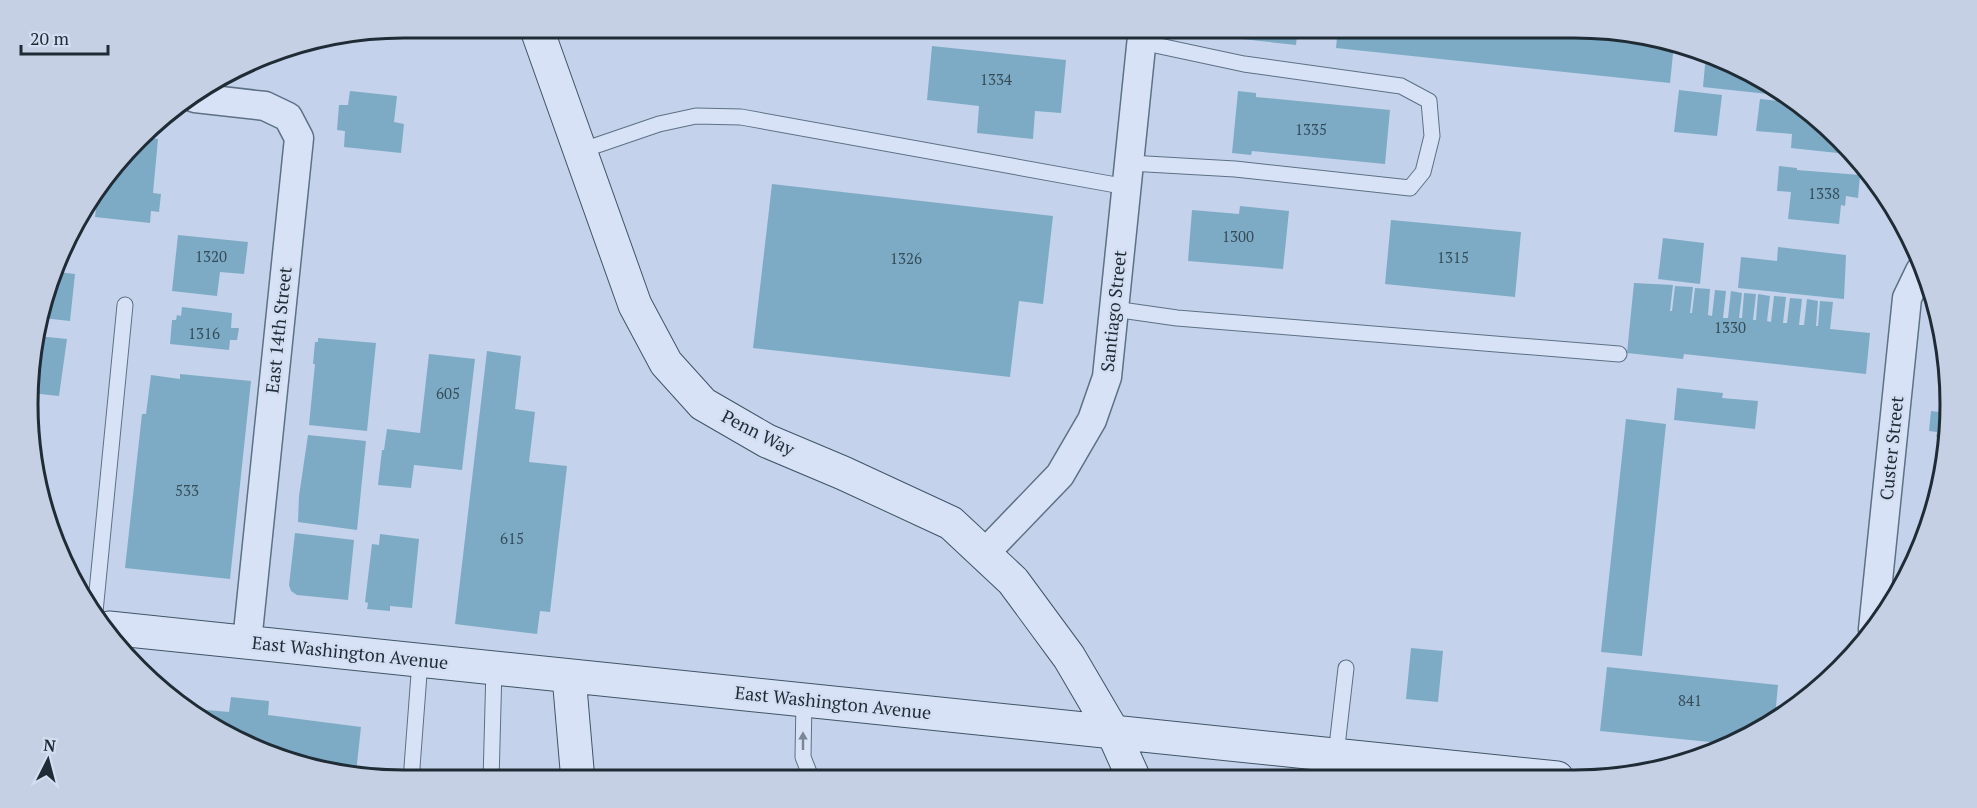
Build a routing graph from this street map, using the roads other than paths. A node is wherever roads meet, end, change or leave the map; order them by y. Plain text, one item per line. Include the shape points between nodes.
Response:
1 (540, 38) edge
2 (1142, 38) edge
3 (1156, 38) edge
4 (201, 99) edge
5 (580, 151) junction
6 (1128, 175) junction
7 (1917, 277) edge
8 (125, 305) dead end
9 (1114, 309) junction
10 (1619, 354) dead end
11 (984, 554) junction
12 (96, 603) edge
13 (1875, 612) edge
14 (114, 629) edge
15 (247, 642) junction
16 (420, 661) junction
17 (494, 668) junction
18 (1346, 668) dead end
19 (569, 676) junction
20 (804, 700) junction
21 (1113, 732) junction
22 (1336, 755) junction
23 (412, 770) edge
24 (491, 770) edge
25 (577, 770) edge
26 (808, 770) edge
27 (1130, 770) edge
28 (1480, 770) edge

1 - 5 street, Penn Way
2 - 6 street, Santiago Street
3 - 6 lane via 1244,64 1401,87 1429,101 1432,136 1423,172 1410,188 1235,169
4 - 15 street, East 14th Street via 265,106 288,117 299,138
5 - 6 lane via 659,124 696,116 741,117
5 - 11 street, Penn Way via 635,305 666,363 703,404 767,441 951,523
6 - 9 street, Santiago Street
7 - 13 street, Custer Street via 1907,298
8 - 12 lane
9 - 10 lane via 1177,318
9 - 11 street, Santiago Street via 1107,376 1092,420 1060,475
11 - 21 street, Penn Way via 1013,581 1069,657
14 - 15 street, East Washington Avenue
15 - 16 street, East Washington Avenue
16 - 17 street, East Washington Avenue
16 - 23 lane
17 - 19 street, East Washington Avenue
17 - 24 lane
18 - 22 lane
19 - 20 street, East Washington Avenue
19 - 25 street
20 - 21 street, East Washington Avenue
26 -> 20 lane via 803,757
21 - 22 street, East Washington Avenue
21 - 27 street, Penn Way
22 - 28 street, East Washington Avenue

